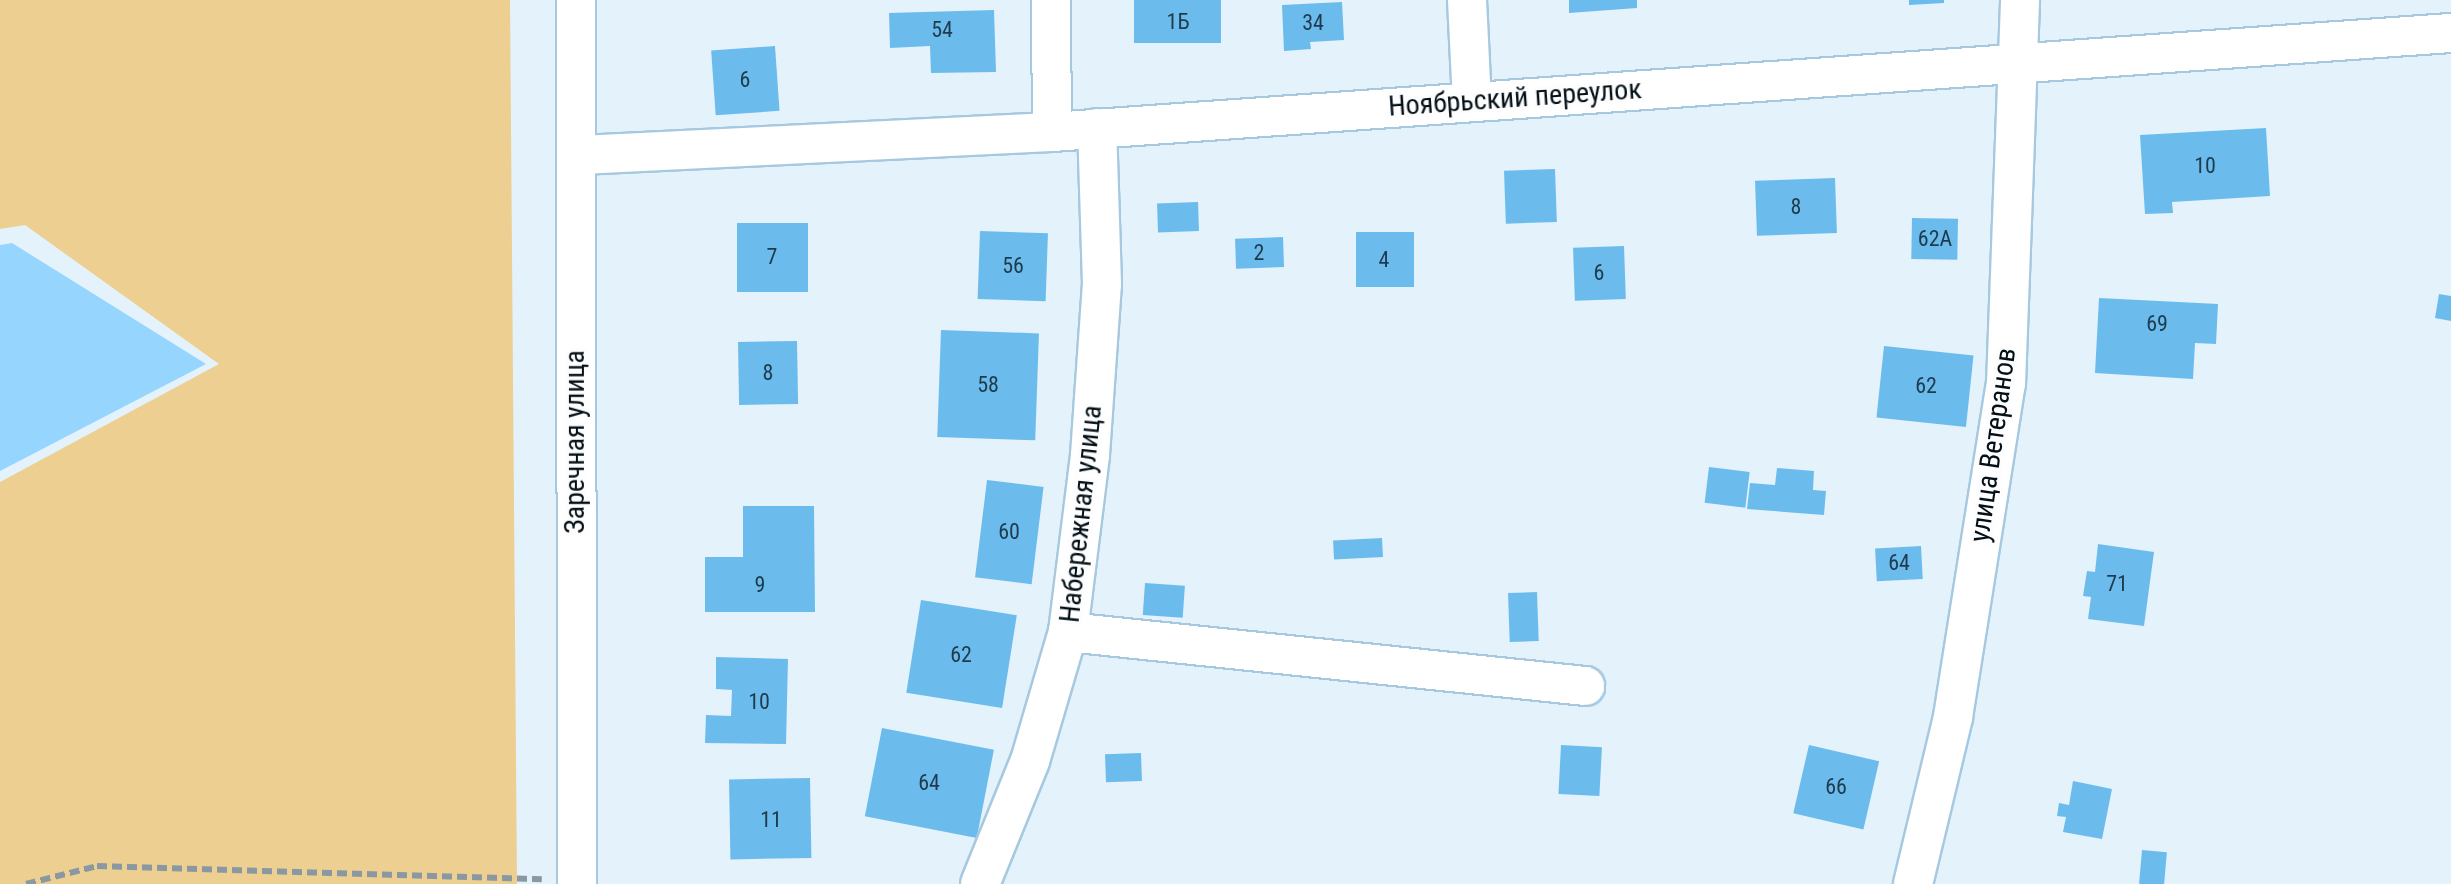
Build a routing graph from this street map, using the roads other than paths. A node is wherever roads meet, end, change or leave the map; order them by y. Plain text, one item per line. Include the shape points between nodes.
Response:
1 (576, 0) edge
2 (1051, 0) edge
3 (1467, 0) edge
4 (2020, 0) edge
5 (2451, 33) edge
6 (2020, 62) junction
7 (1472, 101) junction
8 (1097, 128) junction
9 (1052, 132) junction
10 (579, 156) junction
11 (1068, 632) junction
12 (1584, 686) dead end
13 (582, 883) edge
14 (980, 884) edge
15 (1913, 884) edge

1 - 10 street, Заречная улица
2 - 9 street
3 - 7 street
4 - 6 street, улица Ветеранов
5 - 6 street, Ноябрьский переулок
6 - 7 street, Ноябрьский переулок
6 - 15 street, улица Ветеранов via 2006,384 1954,717
7 - 8 street, Ноябрьский переулок
8 - 9 street, Ноябрьский переулок
8 - 11 street, Набережная улица via 1102,284
9 - 10 street, Ноябрьский переулок
10 - 13 street, Заречная улица via 574,394
11 - 12 street
11 - 14 street, Набережная улица via 1030,761

